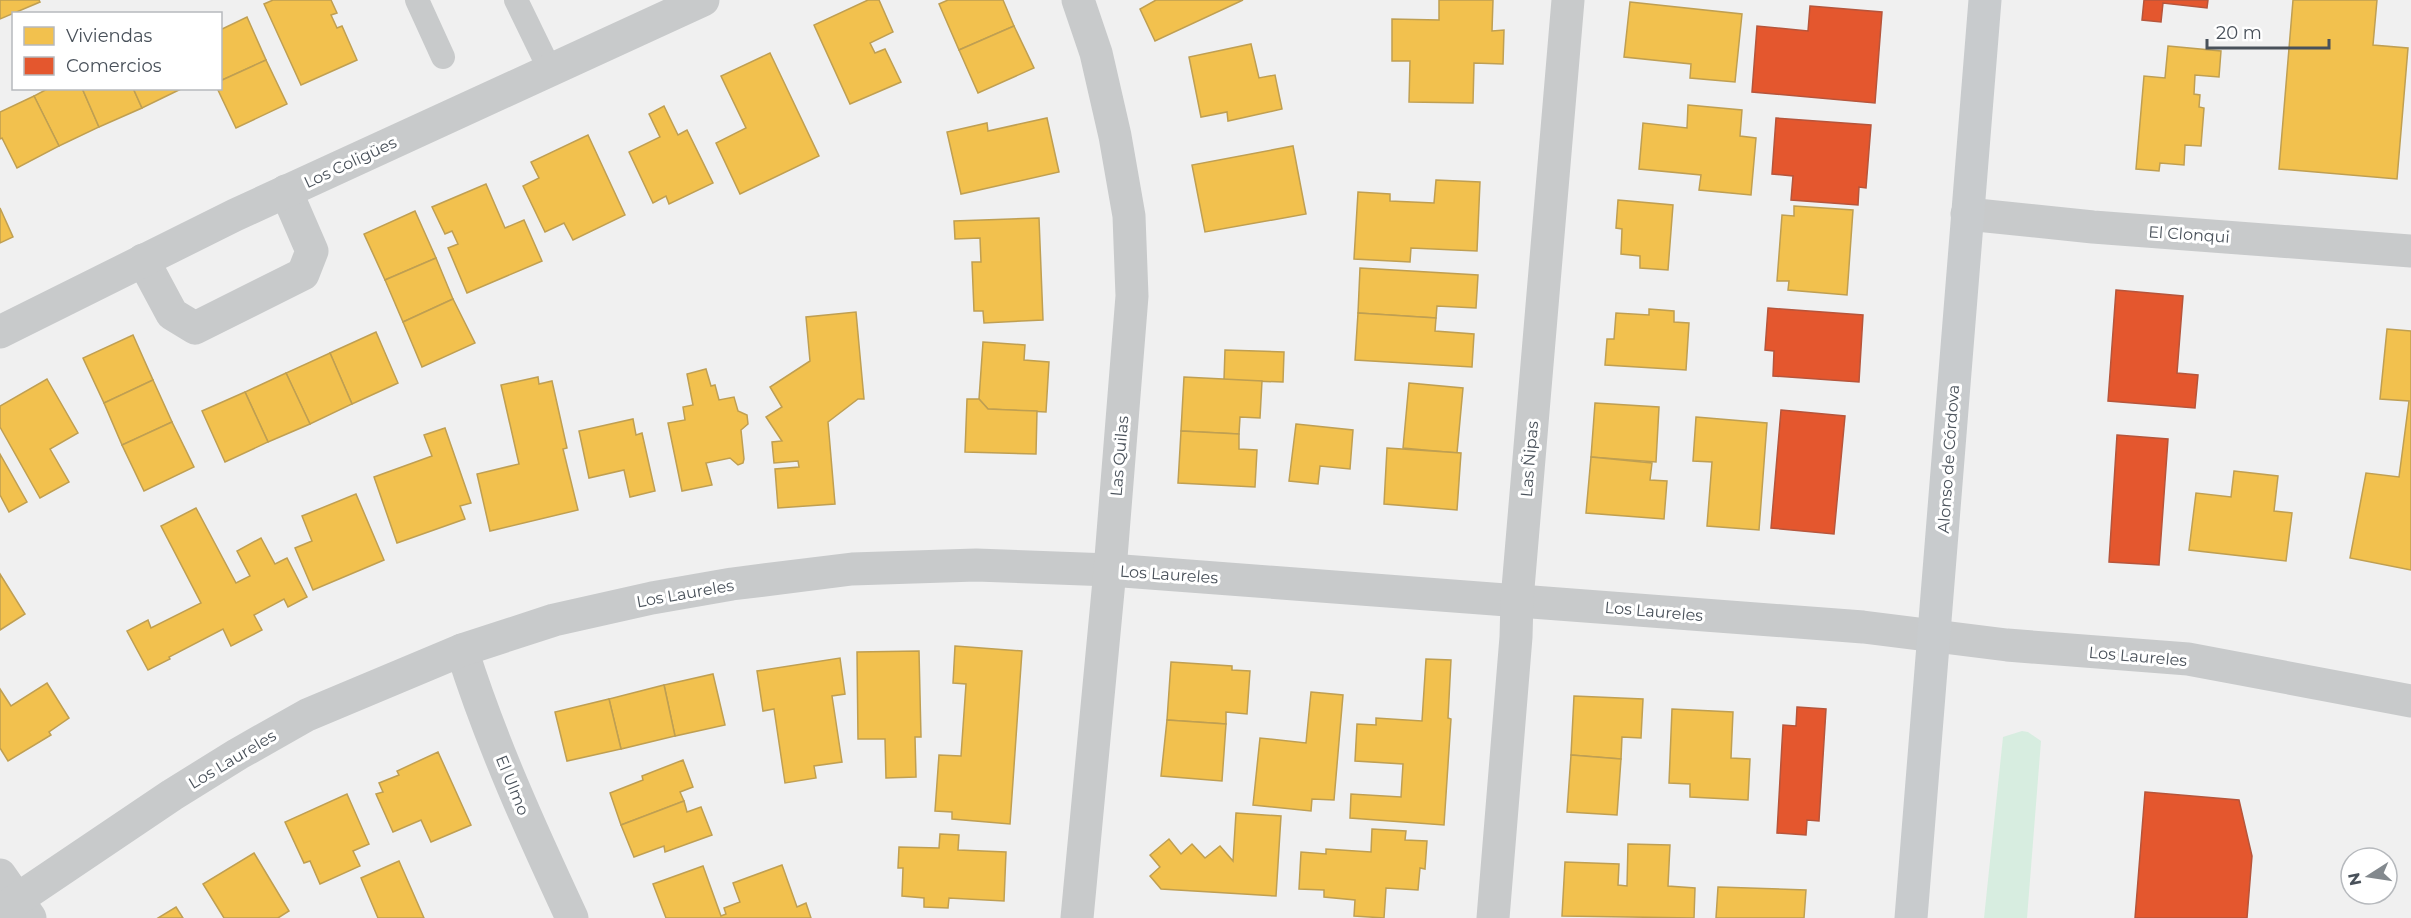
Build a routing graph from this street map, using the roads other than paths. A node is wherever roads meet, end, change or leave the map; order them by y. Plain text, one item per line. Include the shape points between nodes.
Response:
1 (417, 0) edge
2 (516, 0) edge
3 (703, 0) edge
4 (1078, 0) edge
5 (1568, 0) edge
6 (1985, 0) edge
7 (443, 57) dead end
8 (550, 70) junction
9 (286, 191) junction
10 (1967, 214) junction
11 (2411, 252) edge
12 (143, 260) junction
13 (0, 332) edge
14 (1110, 570) junction
15 (1516, 600) junction
16 (1934, 635) junction
17 (462, 650) junction
18 (2411, 701) edge
19 (12, 901) edge
20 (572, 918) edge
21 (1077, 918) edge
22 (1493, 918) edge
23 (1911, 918) edge

1 - 7 lane
2 - 8 lane
3 - 8 street, Los Coligües
4 - 14 street, Las Quilas via 1096,53 1129,216 1132,296
5 - 15 street, Las Ñipas
6 - 10 main road, Alonso de Córdova
8 - 9 street, Los Coligües
9 - 12 street, Los Coligües
9 - 12 street via 312,251 303,274 195,328 172,314
10 - 11 street, El Clonqui
10 - 16 main road, Alonso de Córdova
12 - 13 street, Los Coligües
14 - 15 street, Los Laureles
14 - 17 street, Los Laureles via 976,565 852,569 652,598 554,620
14 - 21 street, Las Quilas
15 - 16 street, Los Laureles
15 - 22 street, Las Ñipas
16 - 18 street, Los Laureles via 2007,645 2188,659
16 - 23 main road, Alonso de Córdova
17 - 19 street, Los Laureles via 307,716 238,754
17 - 20 street, El Ulmo via 518,799

